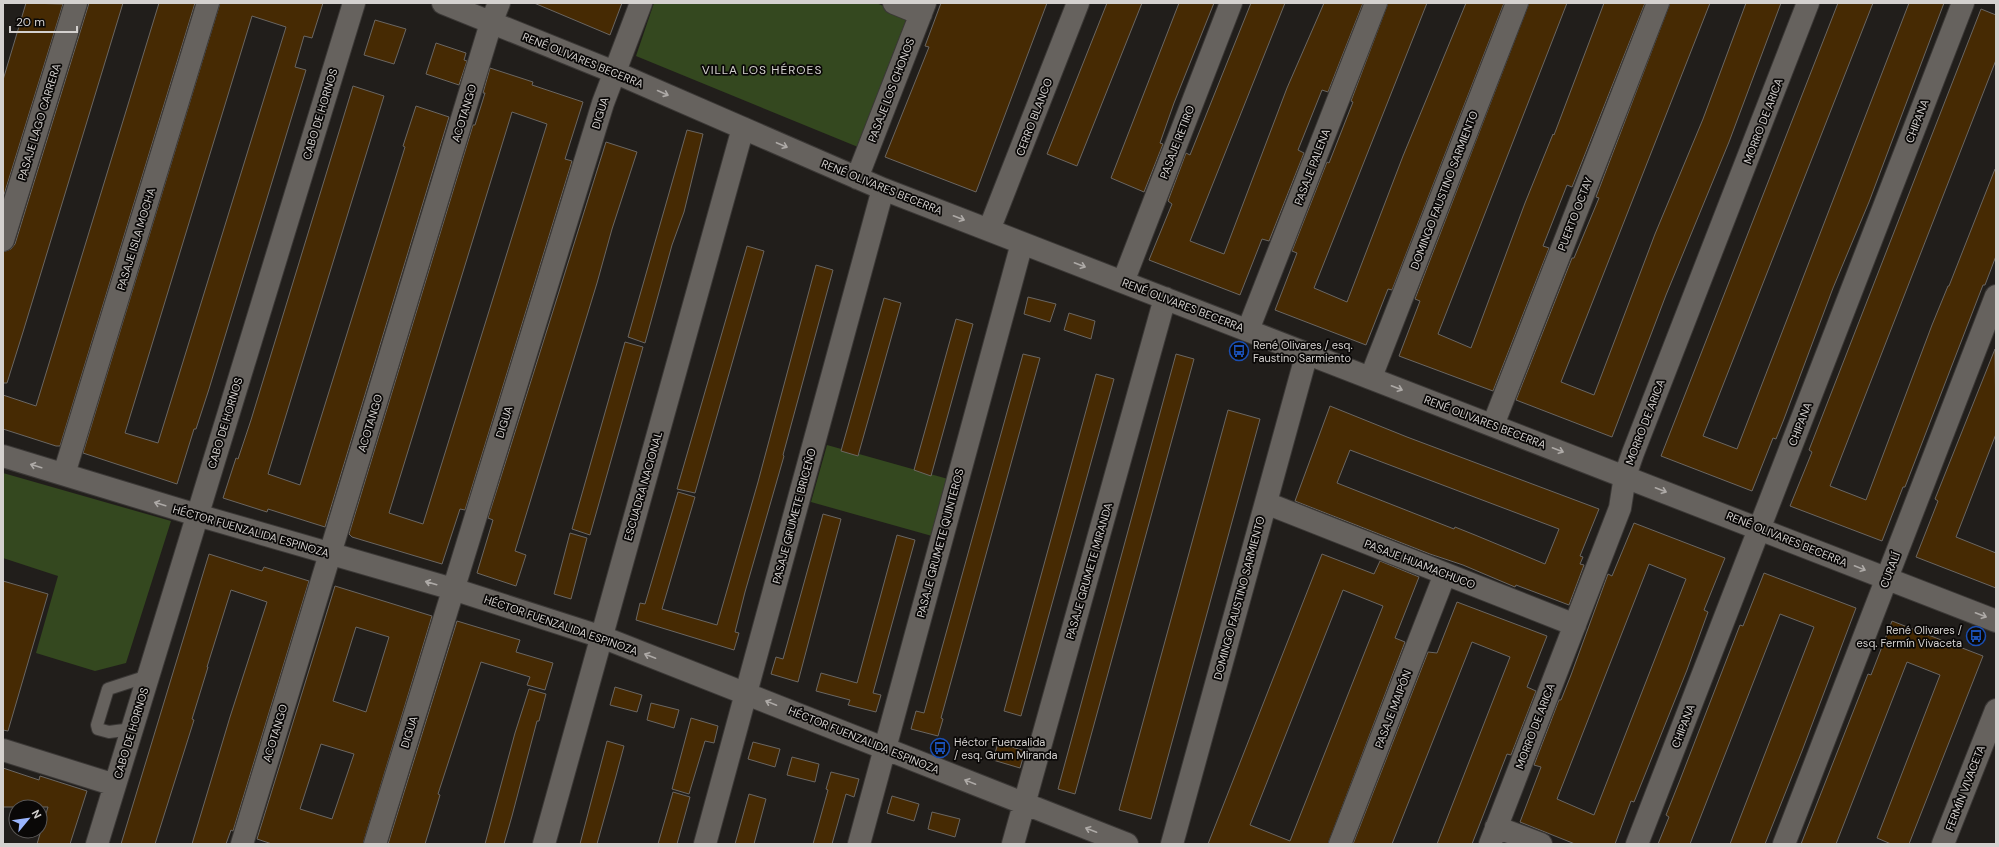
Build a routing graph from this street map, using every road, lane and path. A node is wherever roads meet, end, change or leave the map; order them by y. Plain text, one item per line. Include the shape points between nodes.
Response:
1 (76, 3) edge
2 (208, 3) edge
3 (354, 3) edge
4 (443, 3) edge
5 (641, 3) edge
6 (894, 3) edge
7 (1078, 3) edge
8 (1231, 3) edge
9 (1376, 3) edge
10 (1517, 3) edge
11 (1658, 3) edge
12 (1808, 3) edge
13 (1963, 3) edge
14 (923, 8) edge
15 (495, 13) edge
16 (614, 72) junction
17 (743, 128) junction
18 (857, 178) junction
19 (883, 189) junction
20 (989, 230) junction
21 (3, 240) edge
22 (1022, 243) junction
23 (1123, 282) junction
24 (1996, 296) edge
25 (1165, 298) junction
26 (1248, 330) junction
27 (1307, 353) junction
28 (1371, 377) junction
29 (1493, 425) junction
30 (3, 456) edge
31 (64, 474) junction
32 (1625, 476) junction
33 (1266, 503) junction
34 (197, 515) junction
35 (1759, 528) junction
36 (330, 554) junction
37 (1445, 574) junction
38 (1886, 578) junction
39 (453, 589) junction
40 (1996, 621) edge
41 (1575, 625) junction
42 (602, 637) junction
43 (148, 676) junction
44 (746, 693) junction
45 (1996, 710) edge
46 (132, 729) junction
47 (885, 749) junction
48 (3, 750) edge
49 (115, 785) junction
50 (1024, 804) junction
51 (1493, 835) edge
52 (97, 844) edge
53 (242, 844) edge
54 (375, 844) edge
55 (544, 844) edge
56 (704, 844) edge
57 (859, 844) edge
58 (1013, 844) edge
59 (1127, 844) edge
60 (1172, 844) edge
61 (1340, 844) edge
62 (1541, 844) edge
63 (1637, 844) edge
64 (1784, 844) edge
65 (1943, 844) edge

1 - 21 street, PASAJE LAGO CARRERA
2 - 31 street, PASAJE ISLA MOCHA
3 - 34 street, CABO DE HORNOS
4 - 15 street, RENÉ OLIVARES BECERRA
5 - 16 street, DIGUA
6 - 14 street
7 - 20 street, CERRO BLANCO
8 - 23 street, PASAJE RETIRO
9 - 26 street, PASAJE PALENA
10 - 28 street, DOMINGO FAUSTINO SARMIENTO
11 - 29 street, PUERTO OCTAY
12 - 32 street, MORRO DE ARICA
13 - 35 street, CHIPANA
14 - 18 street, PASAJE LOS CHONOS
15 - 16 street, RENÉ OLIVARES BECERRA
15 - 36 street, ACOTANGO
16 -> 17 street, RENÉ OLIVARES BECERRA
16 - 39 street, DIGUA
17 -> 18 street, RENÉ OLIVARES BECERRA
17 - 42 street, ESCUADRA NACIONAL
18 - 19 street, RENÉ OLIVARES BECERRA
19 -> 20 street, RENÉ OLIVARES BECERRA
19 - 44 street, PASAJE GRUMETE BRICEÑO
20 - 22 street, RENÉ OLIVARES BECERRA
22 -> 23 street, RENÉ OLIVARES BECERRA
22 - 47 street, PASAJE GRUMETE QUINTEROS
23 - 25 street, RENÉ OLIVARES BECERRA
24 - 38 street, CURALÍ
25 - 26 street, RENÉ OLIVARES BECERRA
25 - 50 street, PASAJE GRUMETE MIRANDA
26 - 27 street, RENÉ OLIVARES BECERRA
27 - 28 street, RENÉ OLIVARES BECERRA
27 - 33 street, DOMINGO FAUSTINO SARMIENTO
28 -> 29 street, RENÉ OLIVARES BECERRA
29 -> 32 street, RENÉ OLIVARES BECERRA
31 -> 30 street, HÉCTOR FUENZALIDA ESPINOZA
34 -> 31 street, HÉCTOR FUENZALIDA ESPINOZA
32 -> 35 street, RENÉ OLIVARES BECERRA
32 - 41 street, MORRO DE ARICA via 1620,508
33 - 37 street, PASAJE HUAMACHUCO
33 - 60 street, DOMINGO FAUSTINO SARMIENTO
34 - 36 street, HÉCTOR FUENZALIDA ESPINOZA
34 - 43 street, CABO DE HORNOS
35 -> 38 street, RENÉ OLIVARES BECERRA
35 - 63 street, CHIPANA
39 -> 36 street, HÉCTOR FUENZALIDA ESPINOZA
36 - 53 street, ACOTANGO
37 - 41 street, PASAJE HUAMACHUCO
37 - 61 street, PASAJE MAIPÓN
38 -> 40 street, RENÉ OLIVARES BECERRA
38 - 64 street, CURALÍ
39 - 42 street, HÉCTOR FUENZALIDA ESPINOZA
39 - 54 street, DIGUA
41 - 51 street, MORRO DE ARICA
44 -> 42 street, HÉCTOR FUENZALIDA ESPINOZA
42 - 55 street, ESCUADRA NACIONAL
43 - 46 street, CABO DE HORNOS
43 - 46 lane via 108,689 97,725 98,729 104,732
47 -> 44 street, HÉCTOR FUENZALIDA ESPINOZA
44 - 56 street, PASAJE GRUMETE BRICEÑO
45 - 65 street, FERMÍN VIVACETA
46 - 49 street, CABO DE HORNOS
50 -> 47 street, HÉCTOR FUENZALIDA ESPINOZA
47 - 57 street, PASAJE GRUMETE QUINTEROS
48 - 49 street
49 - 52 street, CABO DE HORNOS
50 - 58 street, PASAJE GRUMETE MIRANDA
59 -> 50 street, HÉCTOR FUENZALIDA ESPINOZA
51 - 62 street

